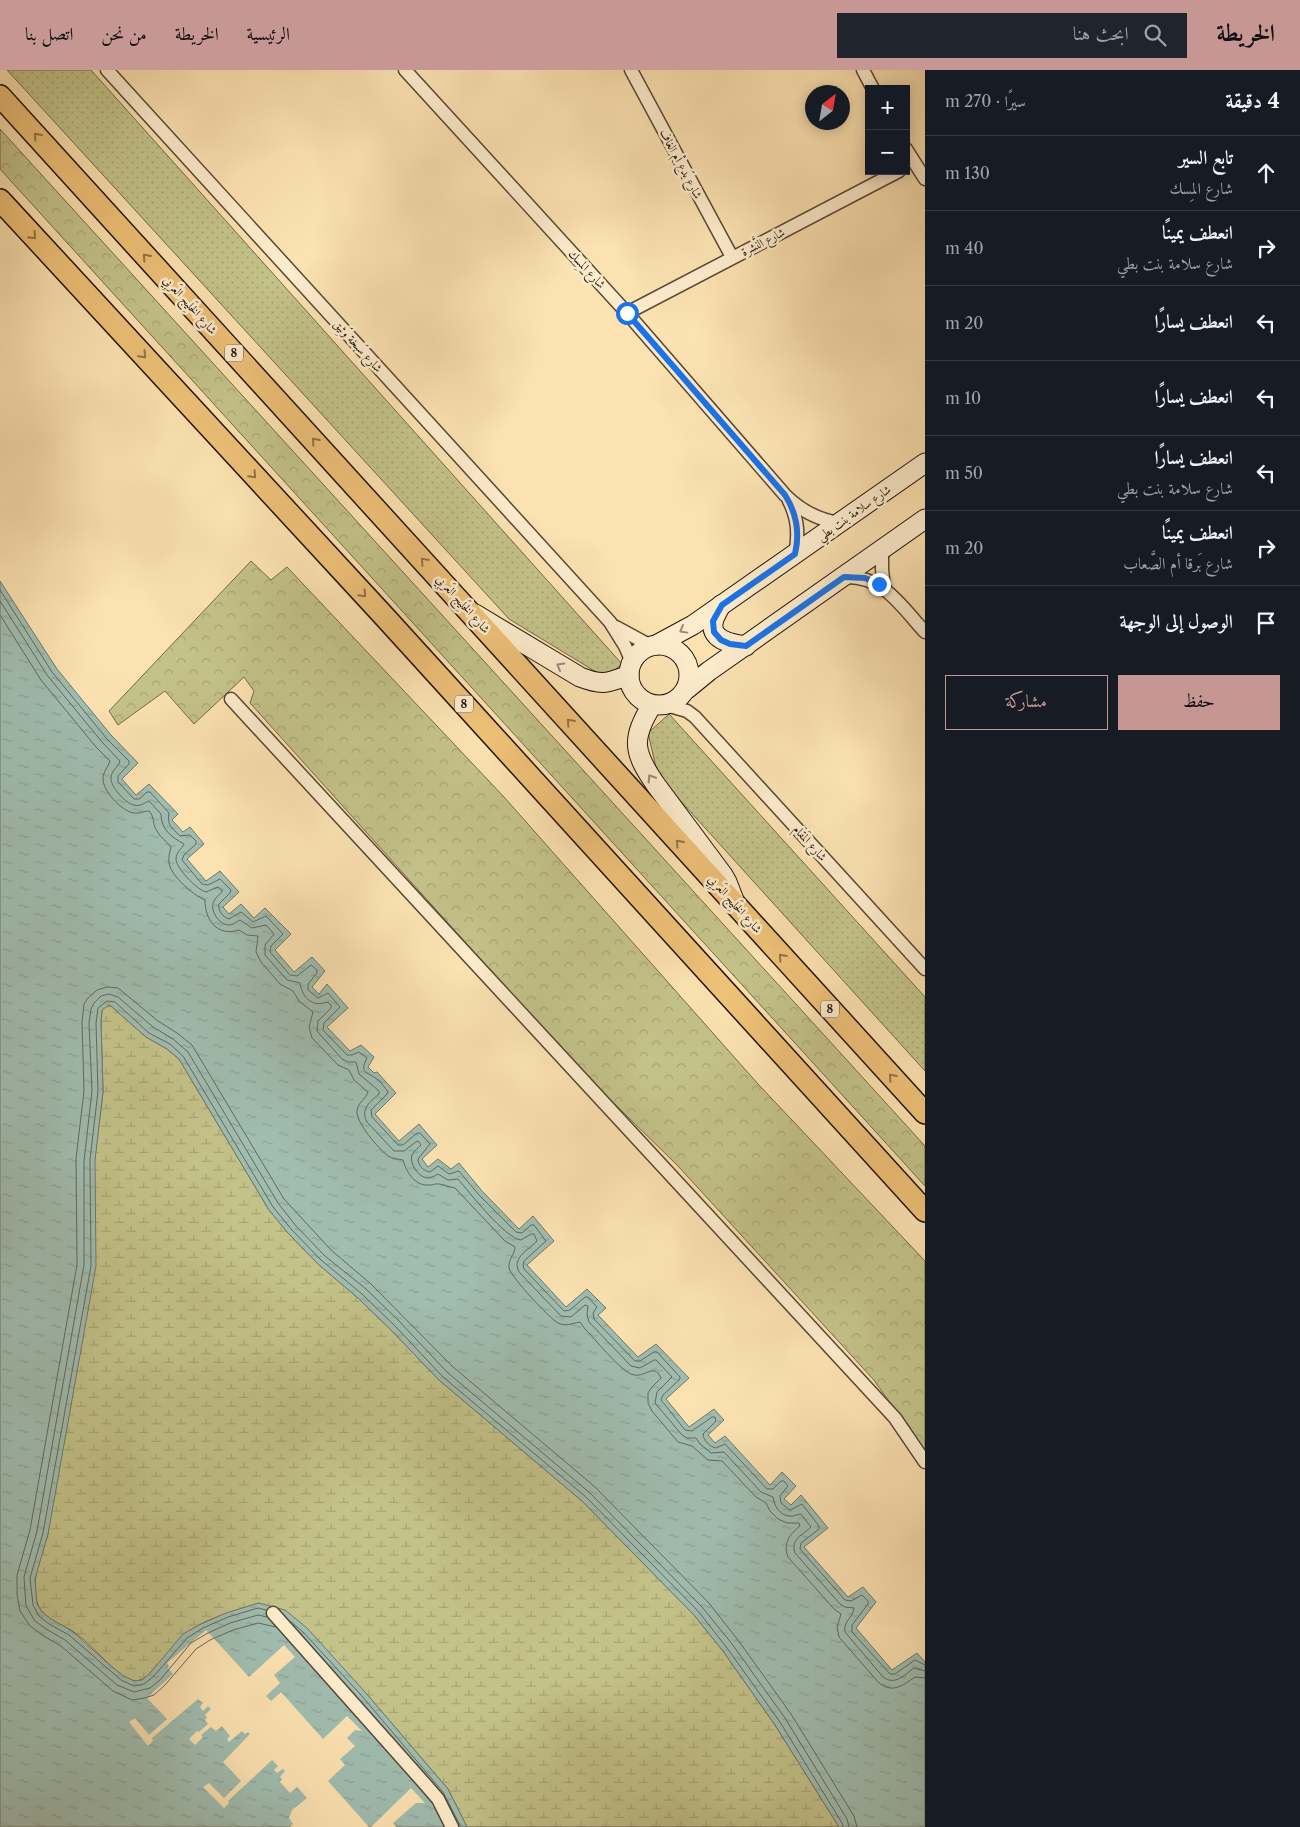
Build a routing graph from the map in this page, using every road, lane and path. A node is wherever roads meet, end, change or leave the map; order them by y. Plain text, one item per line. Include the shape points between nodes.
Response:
1 (107, 70) edge
2 (405, 70) edge
3 (631, 70) edge
4 (863, 70) edge
5 (871, 85) edge
6 (0, 96) edge
7 (910, 166) edge
8 (891, 175) edge
9 (925, 179) edge
10 (0, 200) edge
11 (732, 258) junction
12 (627, 313) junction
13 (925, 463) edge
14 (785, 495) junction
15 (925, 519) edge
16 (840, 523) junction
17 (882, 550) junction
18 (795, 554) junction
19 (844, 577) junction
20 (884, 588) junction
21 (722, 605) junction
22 (469, 610) junction
23 (610, 622) junction
24 (925, 632) edge
25 (653, 646) junction
26 (746, 646) junction
27 (630, 669) junction
28 (686, 690) junction
29 (230, 699) dead end
30 (659, 705) junction
31 (695, 717) junction
32 (735, 905) junction
33 (925, 969) edge
34 (925, 1112) edge
35 (925, 1211) edge
36 (925, 1462) edge
37 (273, 1613) dead end
38 (452, 1827) edge

1 - 23 street, شارع سَبخة وَثِيق
2 - 12 street, شارع المِسك
3 - 11 street, شارع بَدع أم الغاف
4 - 5 street
22 -> 6 highway, شارع الخَلِيج العَربِي / 8
7 - 9 street
8 - 11 street, شارع النَّشرة
10 -> 35 highway, 8
11 - 12 street, شارع النَّشرة
12 - 14 street, شارع المِسك
13 - 16 main road, شارع سلامة بنت بطي
14 - 16 street, شارع المِسك via 810,514
14 - 18 street, شارع المِسك via 794,511 797,528
15 - 17 main road
16 - 18 main road, شارع سلامة بنت بطي
17 - 19 main road
17 - 20 street
18 - 21 main road, شارع سلامة بنت بطي
19 - 20 street via 865,578
19 - 26 main road
20 - 24 street
21 -> 25 main road, شارع سلامة بنت بطي
21 - 26 main road via 713,621 714,632 730,644
27 -> 22 main road via 605,684 580,678
32 -> 22 highway, شارع الخَلِيج العَربِي / 8
23 - 25 street, شارع سَبخة وَثِيق
23 - 27 street, شارع سَبخة وَثِيق via 625,646
25 - 27 main road via 639,652
25 - 28 main road via 672,648 684,658 690,673
26 - 28 main road
27 - 30 main road via 632,688 640,699
28 - 30 main road via 677,700
28 - 31 street, شارع المَقام
29 - 36 street via 895,1418
30 - 31 street, شارع المَقام via 687,711
32 -> 30 main road via 723,875 656,785 640,756 638,735 642,721
31 - 33 street, شارع المَقام
34 -> 32 highway, شارع الخَلِيج العَربِي / 8
37 - 38 street via 425,1784 438,1800

